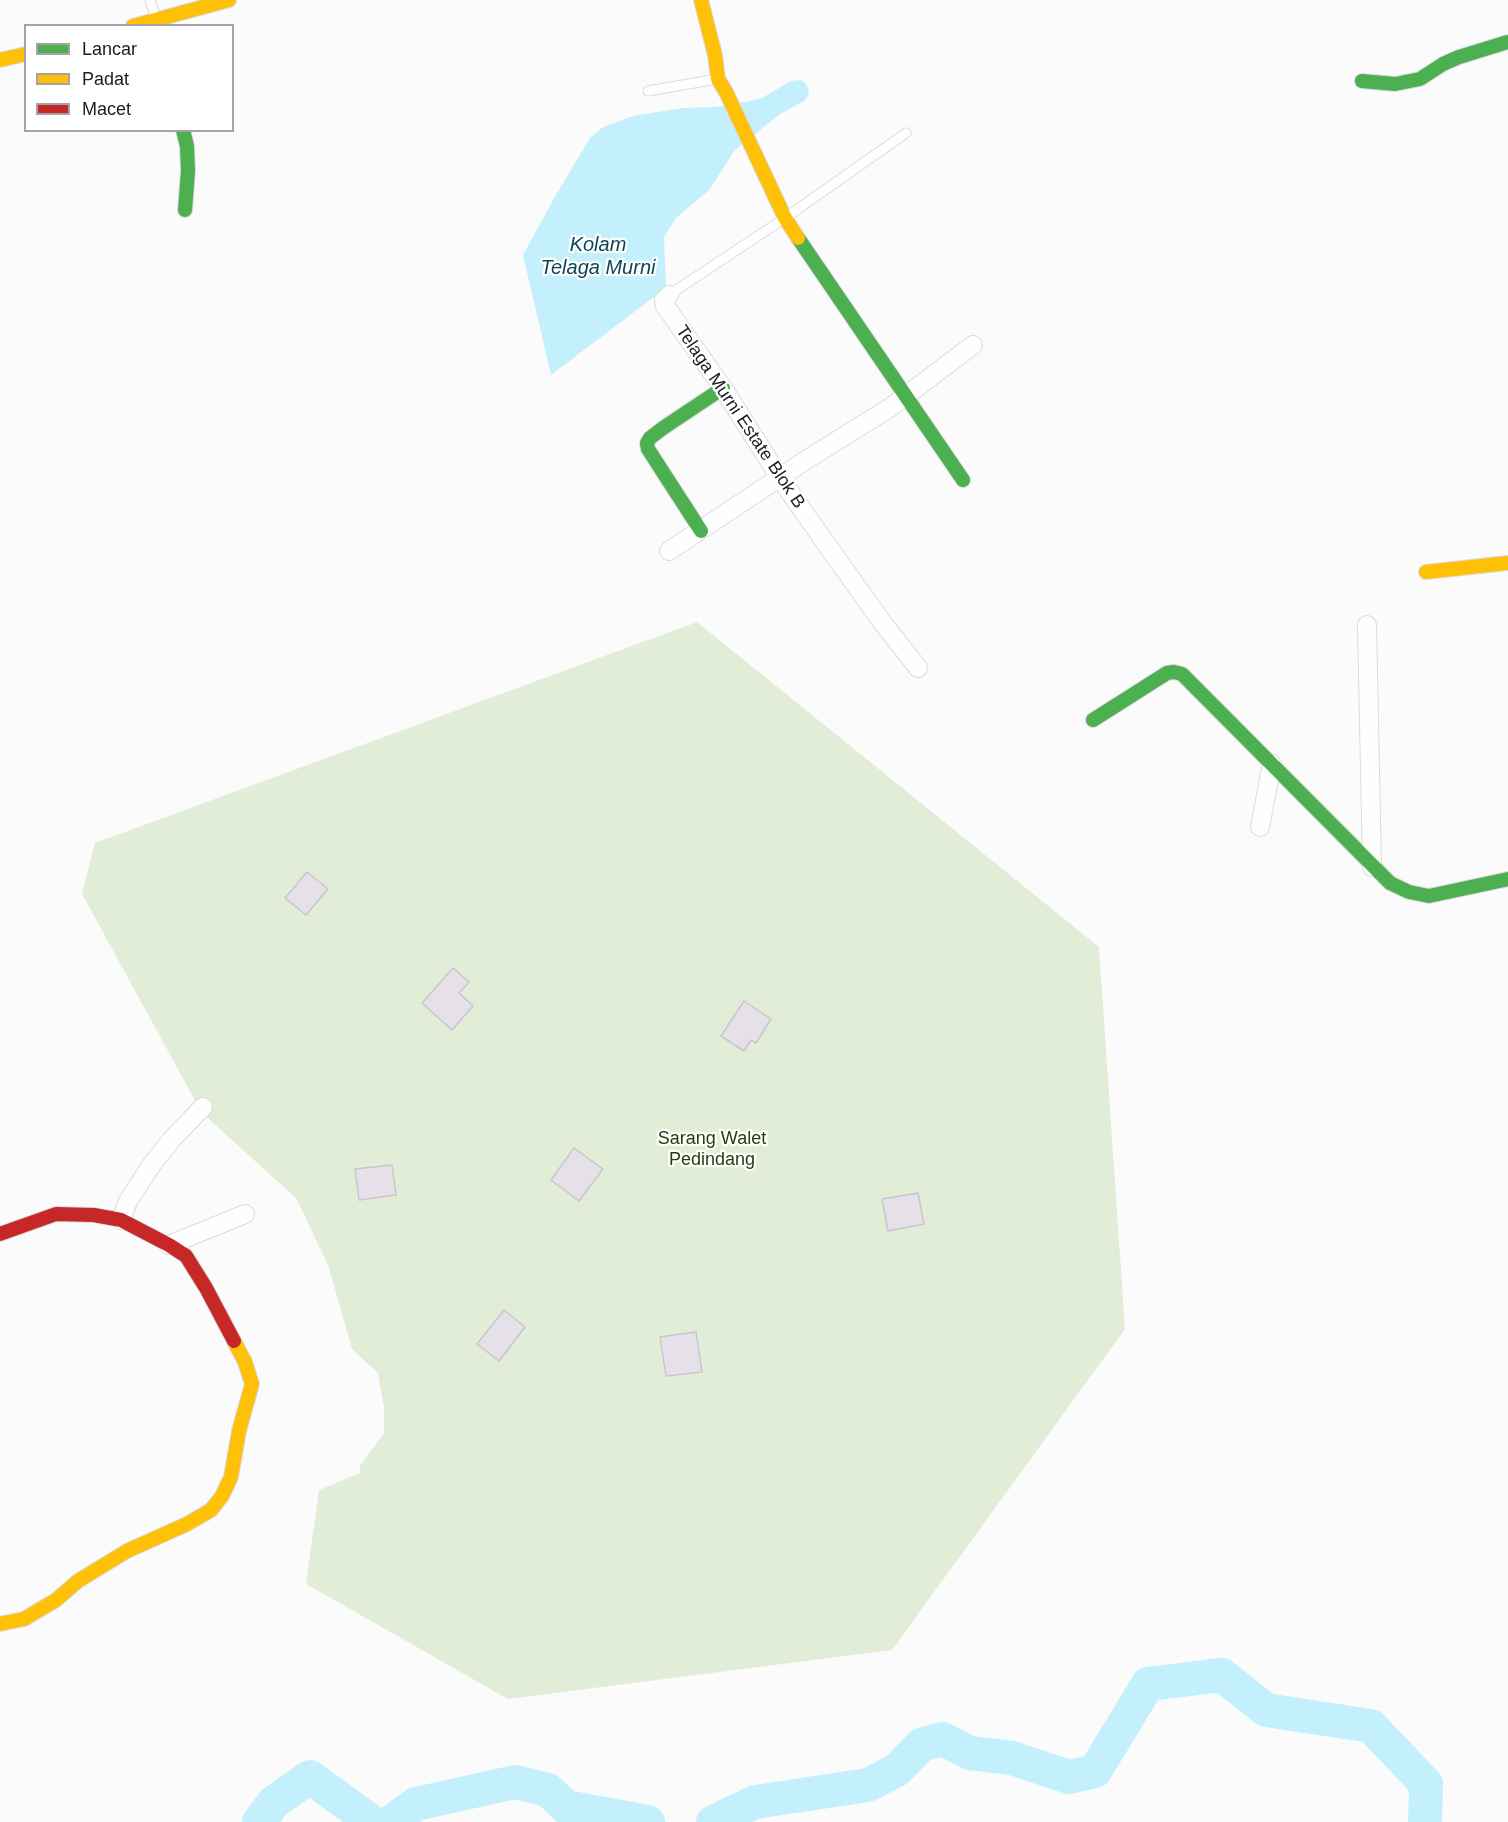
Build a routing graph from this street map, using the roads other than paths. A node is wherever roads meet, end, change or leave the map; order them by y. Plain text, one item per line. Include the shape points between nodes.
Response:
1 (150, 0) edge
2 (229, 0) edge
3 (701, 0) edge
4 (715, 0) edge
5 (156, 18) junction
6 (138, 24) edge
7 (1508, 42) edge
8 (24, 54) edge
9 (0, 60) edge
10 (1362, 81) dead end
11 (726, 86) junction
12 (648, 91) dead end
13 (184, 132) edge
14 (906, 134) dead end
15 (185, 210) dead end
16 (785, 218) junction
17 (669, 295) joint
18 (973, 345) dead end
19 (723, 388) junction
20 (907, 395) junction
21 (780, 478) junction
22 (963, 480) dead end
23 (701, 531) junction
24 (669, 551) dead end
25 (1508, 563) edge
26 (1426, 572) dead end
27 (1366, 625) dead end
28 (918, 668) dead end
29 (1093, 720) dead end
30 (1272, 764) junction
31 (1260, 827) dead end
32 (1372, 867) junction
33 (1508, 879) edge
34 (203, 1107) dead end
35 (245, 1214) dead end
36 (122, 1220) junction
37 (0, 1234) edge
38 (169, 1245) junction
39 (0, 1624) edge

1 - 5 lane
2 - 5 street
3 - 11 street
4 - 11 street
5 - 6 street
7 - 10 street via 1443,63 1420,79 1395,84
8 - 9 street
11 - 12 lane
11 - 16 street
13 - 15 street via 188,171
14 - 16 lane
16 - 17 lane
16 - 20 street
17 - 19 street, Telaga Murni Estate Blok B via 665,306
18 - 20 street
19 - 21 street, Telaga Murni Estate Blok B
19 - 23 street via 647,443
20 - 21 street
20 - 22 street
21 - 23 street
21 - 28 street, Telaga Murni Estate Blok B
23 - 24 street
25 - 26 street
27 - 32 street
29 - 30 street via 1174,672 1182,674
30 - 31 street
30 - 32 street
32 - 33 street via 1390,883 1428,896
34 - 36 street via 152,1164 128,1202
35 - 38 street
36 - 37 street via 56,1214
36 - 38 street
38 - 39 street via 186,1256 206,1288 252,1383 231,1477 211,1510 127,1551 35,1613

